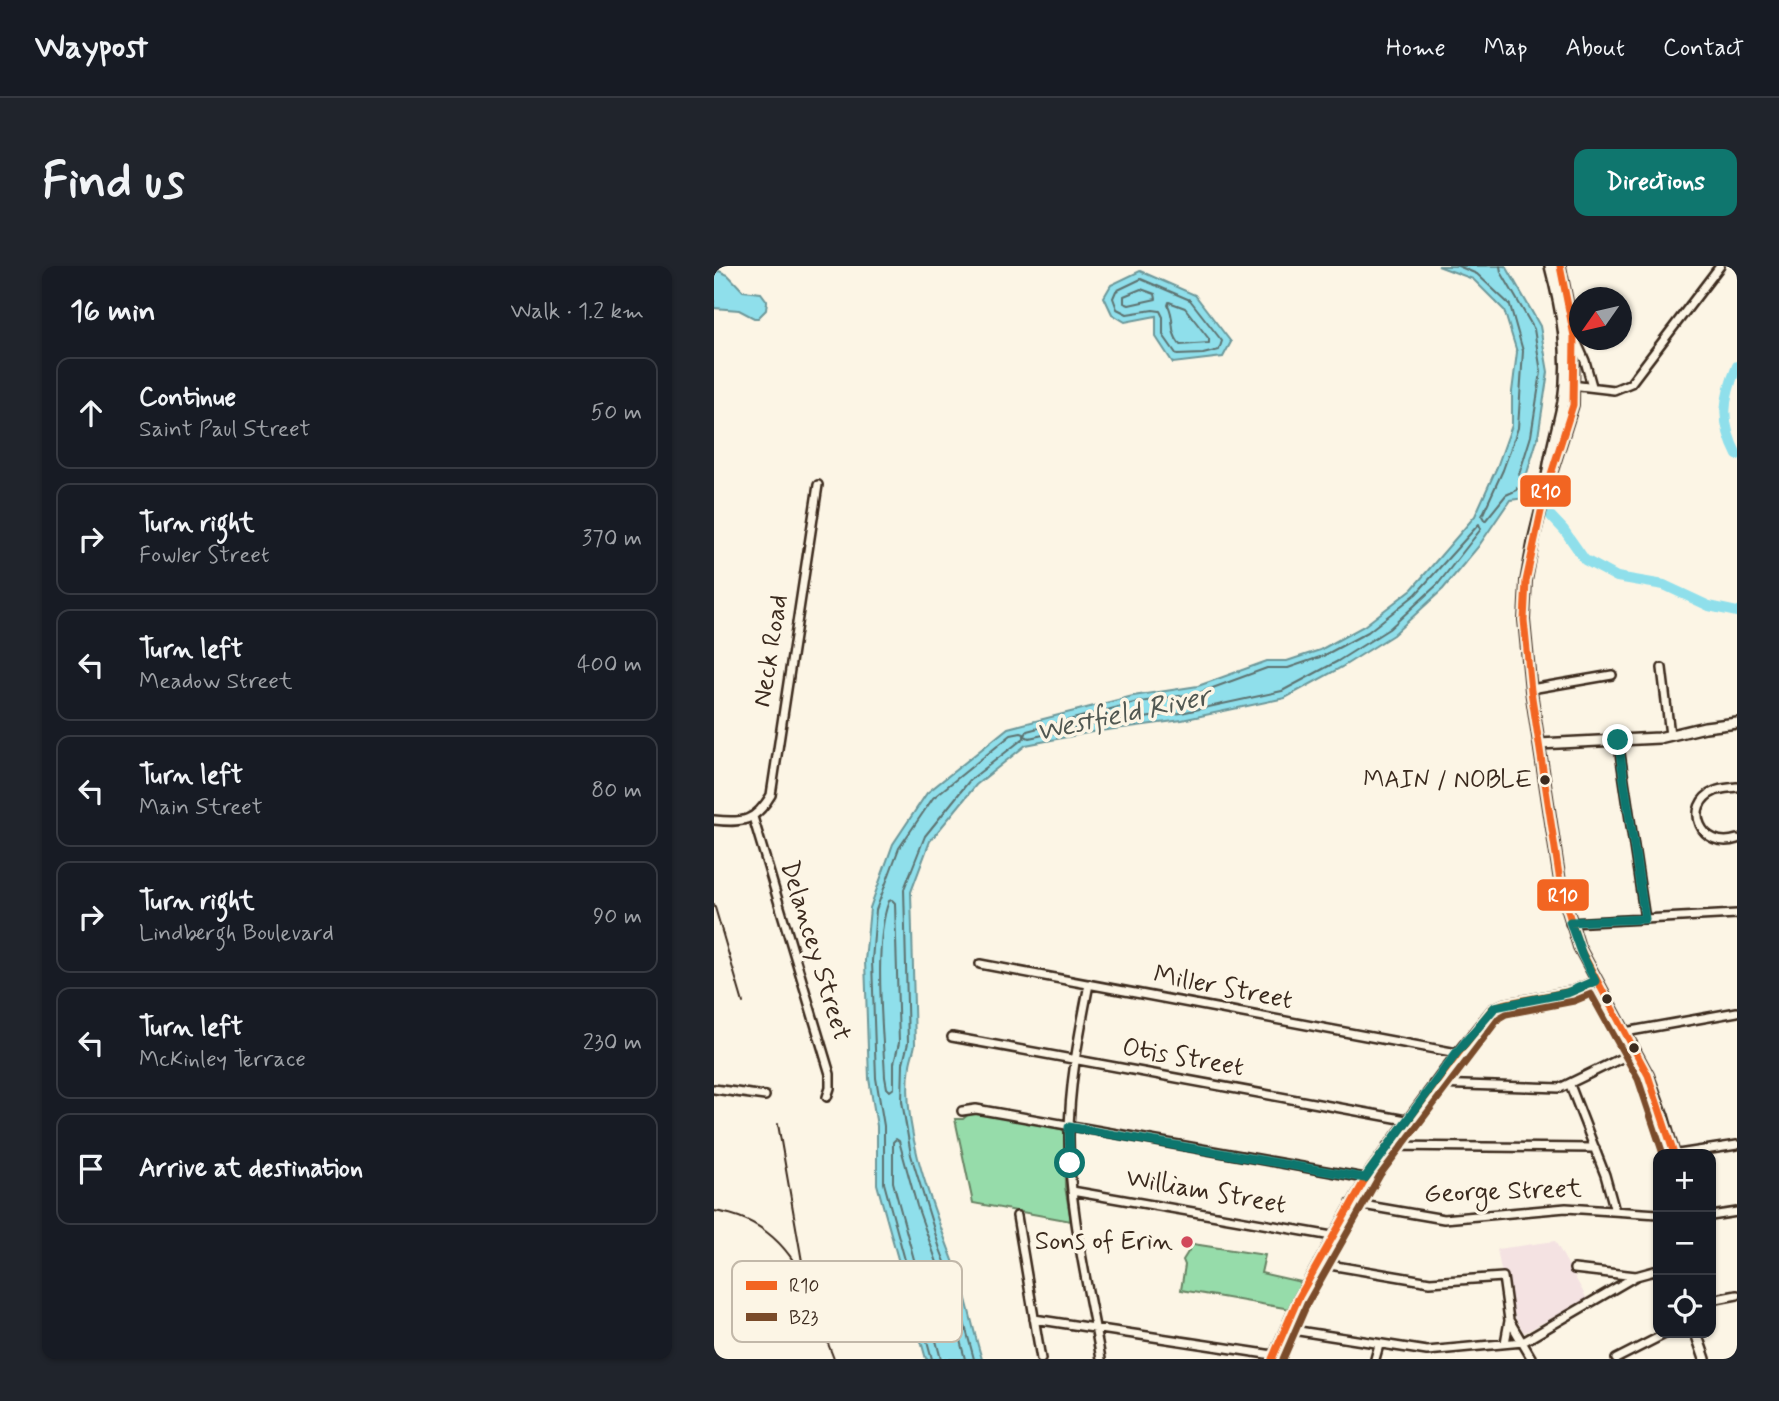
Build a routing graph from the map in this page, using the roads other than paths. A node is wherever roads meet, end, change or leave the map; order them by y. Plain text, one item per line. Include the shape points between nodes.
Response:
1 (1550, 266) edge
2 (1560, 266) edge
3 (1720, 266) edge
4 (1569, 311) edge
5 (1573, 350) edge
6 (1580, 350) edge
7 (1569, 385) junction
8 (1592, 386) junction
9 (818, 485) dead end
10 (1661, 668) dead end
11 (1612, 676) dead end
12 (1531, 689) junction
13 (1737, 723) edge
14 (1670, 735) junction
15 (1618, 740) junction
16 (1539, 744) junction
17 (1737, 788) edge
18 (753, 817) junction
19 (714, 820) edge
20 (1737, 839) edge
21 (1737, 914) edge
22 (1645, 919) junction
23 (1570, 922) junction
24 (981, 964) dead end
25 (1595, 981) junction
26 (1088, 984) junction
27 (1737, 1012) edge
28 (1625, 1032) junction
29 (952, 1037) dead end
30 (1636, 1051) junction
31 (1457, 1052) junction
32 (1074, 1059) junction
33 (1433, 1084) junction
34 (1570, 1085) junction
35 (714, 1089) edge
36 (765, 1096) dead end
37 (828, 1097) dead end
38 (962, 1111) dead end
39 (1406, 1120) junction
40 (1069, 1127) junction
41 (1737, 1145) edge
42 (1387, 1146) junction
43 (1595, 1148) junction
44 (1674, 1149) edge
45 (1710, 1149) edge
46 (1365, 1178) junction
47 (1072, 1191) junction
48 (1351, 1203) junction
49 (1615, 1211) junction
50 (1737, 1212) edge
51 (1653, 1214) edge
52 (1716, 1215) edge
53 (1017, 1216) dead end
54 (1332, 1236) junction
55 (1318, 1262) junction
56 (1574, 1269) dead end
57 (1653, 1271) edge
58 (1636, 1276) junction
59 (1737, 1295) edge
60 (1716, 1299) edge
61 (1034, 1319) junction
62 (1509, 1320) junction
63 (1095, 1327) junction
64 (1286, 1329) junction
65 (1657, 1338) edge
66 (1698, 1338) edge
67 (1523, 1342) junction
68 (1505, 1343) junction
69 (1379, 1345) junction
70 (1273, 1357) edge
71 (1041, 1359) edge
72 (1101, 1359) edge
73 (1375, 1359) edge
74 (1532, 1359) edge
75 (1616, 1359) edge
76 (1705, 1359) edge

1 - 7 main road via 1565,334
2 - 4 main road
3 - 8 street via 1631,383 1615,390
5 - 7 main road
6 - 8 street
7 - 8 street
7 - 12 main road via 1549,459 1524,599
9 - 18 street, Neck Road via 771,795
10 - 14 street
11 - 12 street
12 - 16 main road
13 - 14 main road
14 - 15 main road
15 - 16 main road
15 - 22 street
16 - 23 main road
17 - 20 street via 1711,793 1698,814 1701,827 1712,839
18 - 19 street
18 - 37 street, Delancey Street via 830,1074
21 - 22 street
22 - 23 street
23 - 25 main road
24 - 26 street, Miller Street
25 - 28 main road
25 - 31 street via 1567,993 1497,1006
26 - 31 street, Miller Street
26 - 32 street
27 - 28 street
28 - 30 main road
29 - 32 street, Otis Street
30 - 34 street
30 - 44 main road
31 - 33 street
32 - 39 street, Otis Street
32 - 40 street
33 - 34 street
33 - 39 street
34 - 43 street
35 - 36 street
38 - 40 street
39 - 42 street
40 - 46 street
40 - 47 street
41 - 45 street
42 - 43 street
42 - 46 street
43 - 49 street
46 - 48 street
47 - 54 street, William Street
47 - 63 street
48 - 49 street, George Street via 1444,1219 1566,1208
48 - 54 street
49 - 51 street, George Street
50 - 52 street
53 - 61 street
54 - 55 street
55 - 62 street via 1430,1282 1503,1277
55 - 64 street
56 - 58 street
57 - 58 street
58 - 67 street
59 - 60 street
61 - 63 street
61 - 71 street
62 - 67 street
62 - 68 street
63 - 70 street
63 - 72 street
64 - 69 street
64 - 70 street
65 - 75 street
66 - 76 main road
67 - 68 street
67 - 74 street
68 - 69 street via 1427,1351
69 - 73 street

